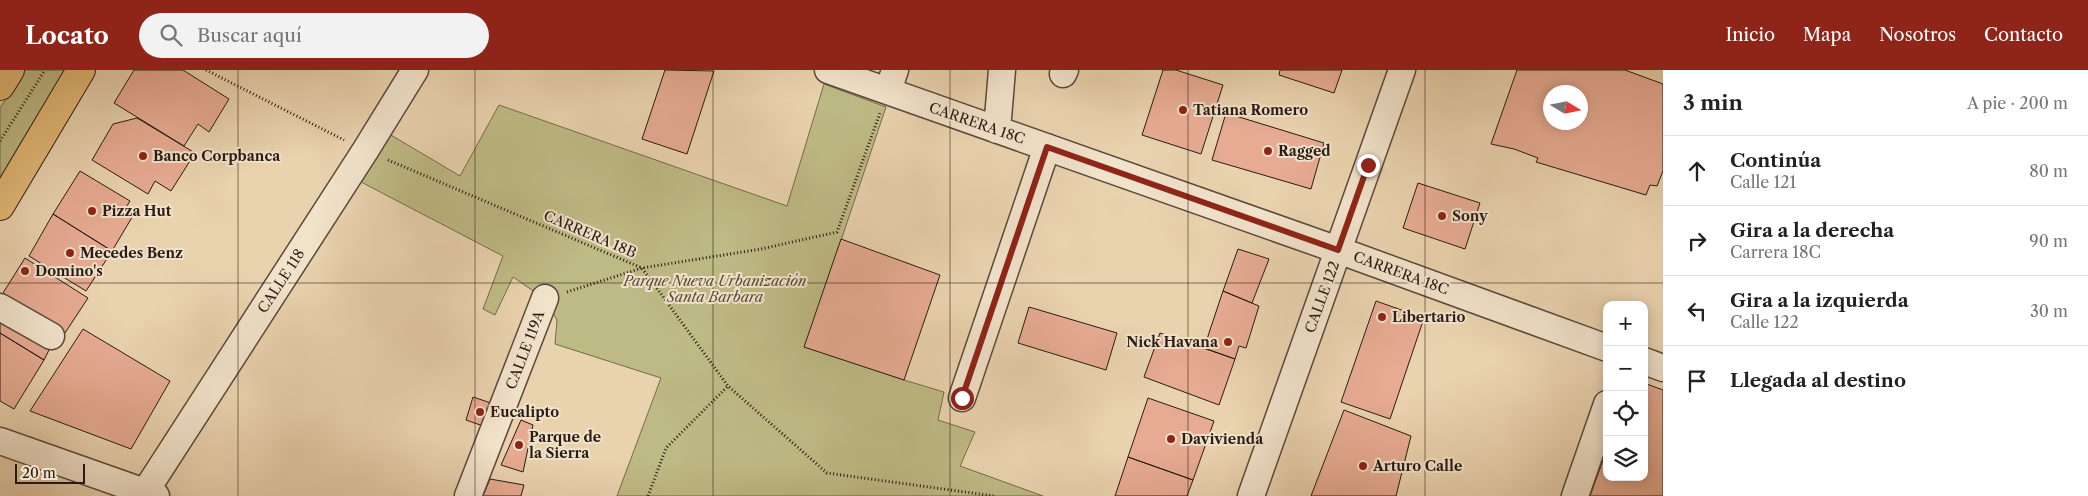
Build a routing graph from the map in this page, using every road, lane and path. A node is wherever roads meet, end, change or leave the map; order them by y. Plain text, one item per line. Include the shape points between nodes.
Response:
1 (10, 70) edge
2 (45, 70) edge
3 (81, 70) edge
4 (206, 70) edge
5 (415, 70) edge
6 (1002, 70) edge
7 (1402, 70) edge
8 (832, 71) edge
9 (891, 81) edge
10 (0, 86) edge
11 (997, 130) junction
12 (0, 141) edge
13 (1047, 147) junction
14 (365, 151) junction
15 (0, 206) edge
16 (1338, 250) junction
17 (642, 268) junction
18 (545, 298) joint
19 (0, 307) edge
20 (50, 336) dead end
21 (1603, 347) edge
22 (1648, 362) edge
23 (1663, 368) edge
24 (728, 386) junction
25 (962, 398) dead end
26 (1603, 416) edge
27 (0, 441) edge
28 (151, 494) edge
29 (468, 496) edge
30 (648, 496) edge
31 (994, 496) edge
32 (1251, 496) edge
33 (1575, 496) edge

1 - 10 main road
2 - 12 path
3 - 15 main road
4 - 14 path, CARRERA 18B
5 - 14 street, CALLE 118
6 - 11 street
7 - 16 street, CALLE 122
8 - 9 street, CARRERA 18C
9 - 11 street, CARRERA 18C
9 - 17 path, CALLE 119A via 837,232 761,249
11 - 13 street, CARRERA 18C
13 - 16 street, CARRERA 18C
13 - 25 street
14 - 17 path, CARRERA 18B
14 - 28 street, CALLE 118
16 - 21 street, CARRERA 18C
16 - 32 street, CALLE 122
17 - 18 path, CALLE 119A
17 - 24 path, CARRERA 18B
18 - 29 street, CALLE 119A
19 - 20 street
22 - 23 street
24 - 30 path via 666,448
24 - 31 path, CARRERA 18B via 828,473
26 - 33 street
27 - 28 street

